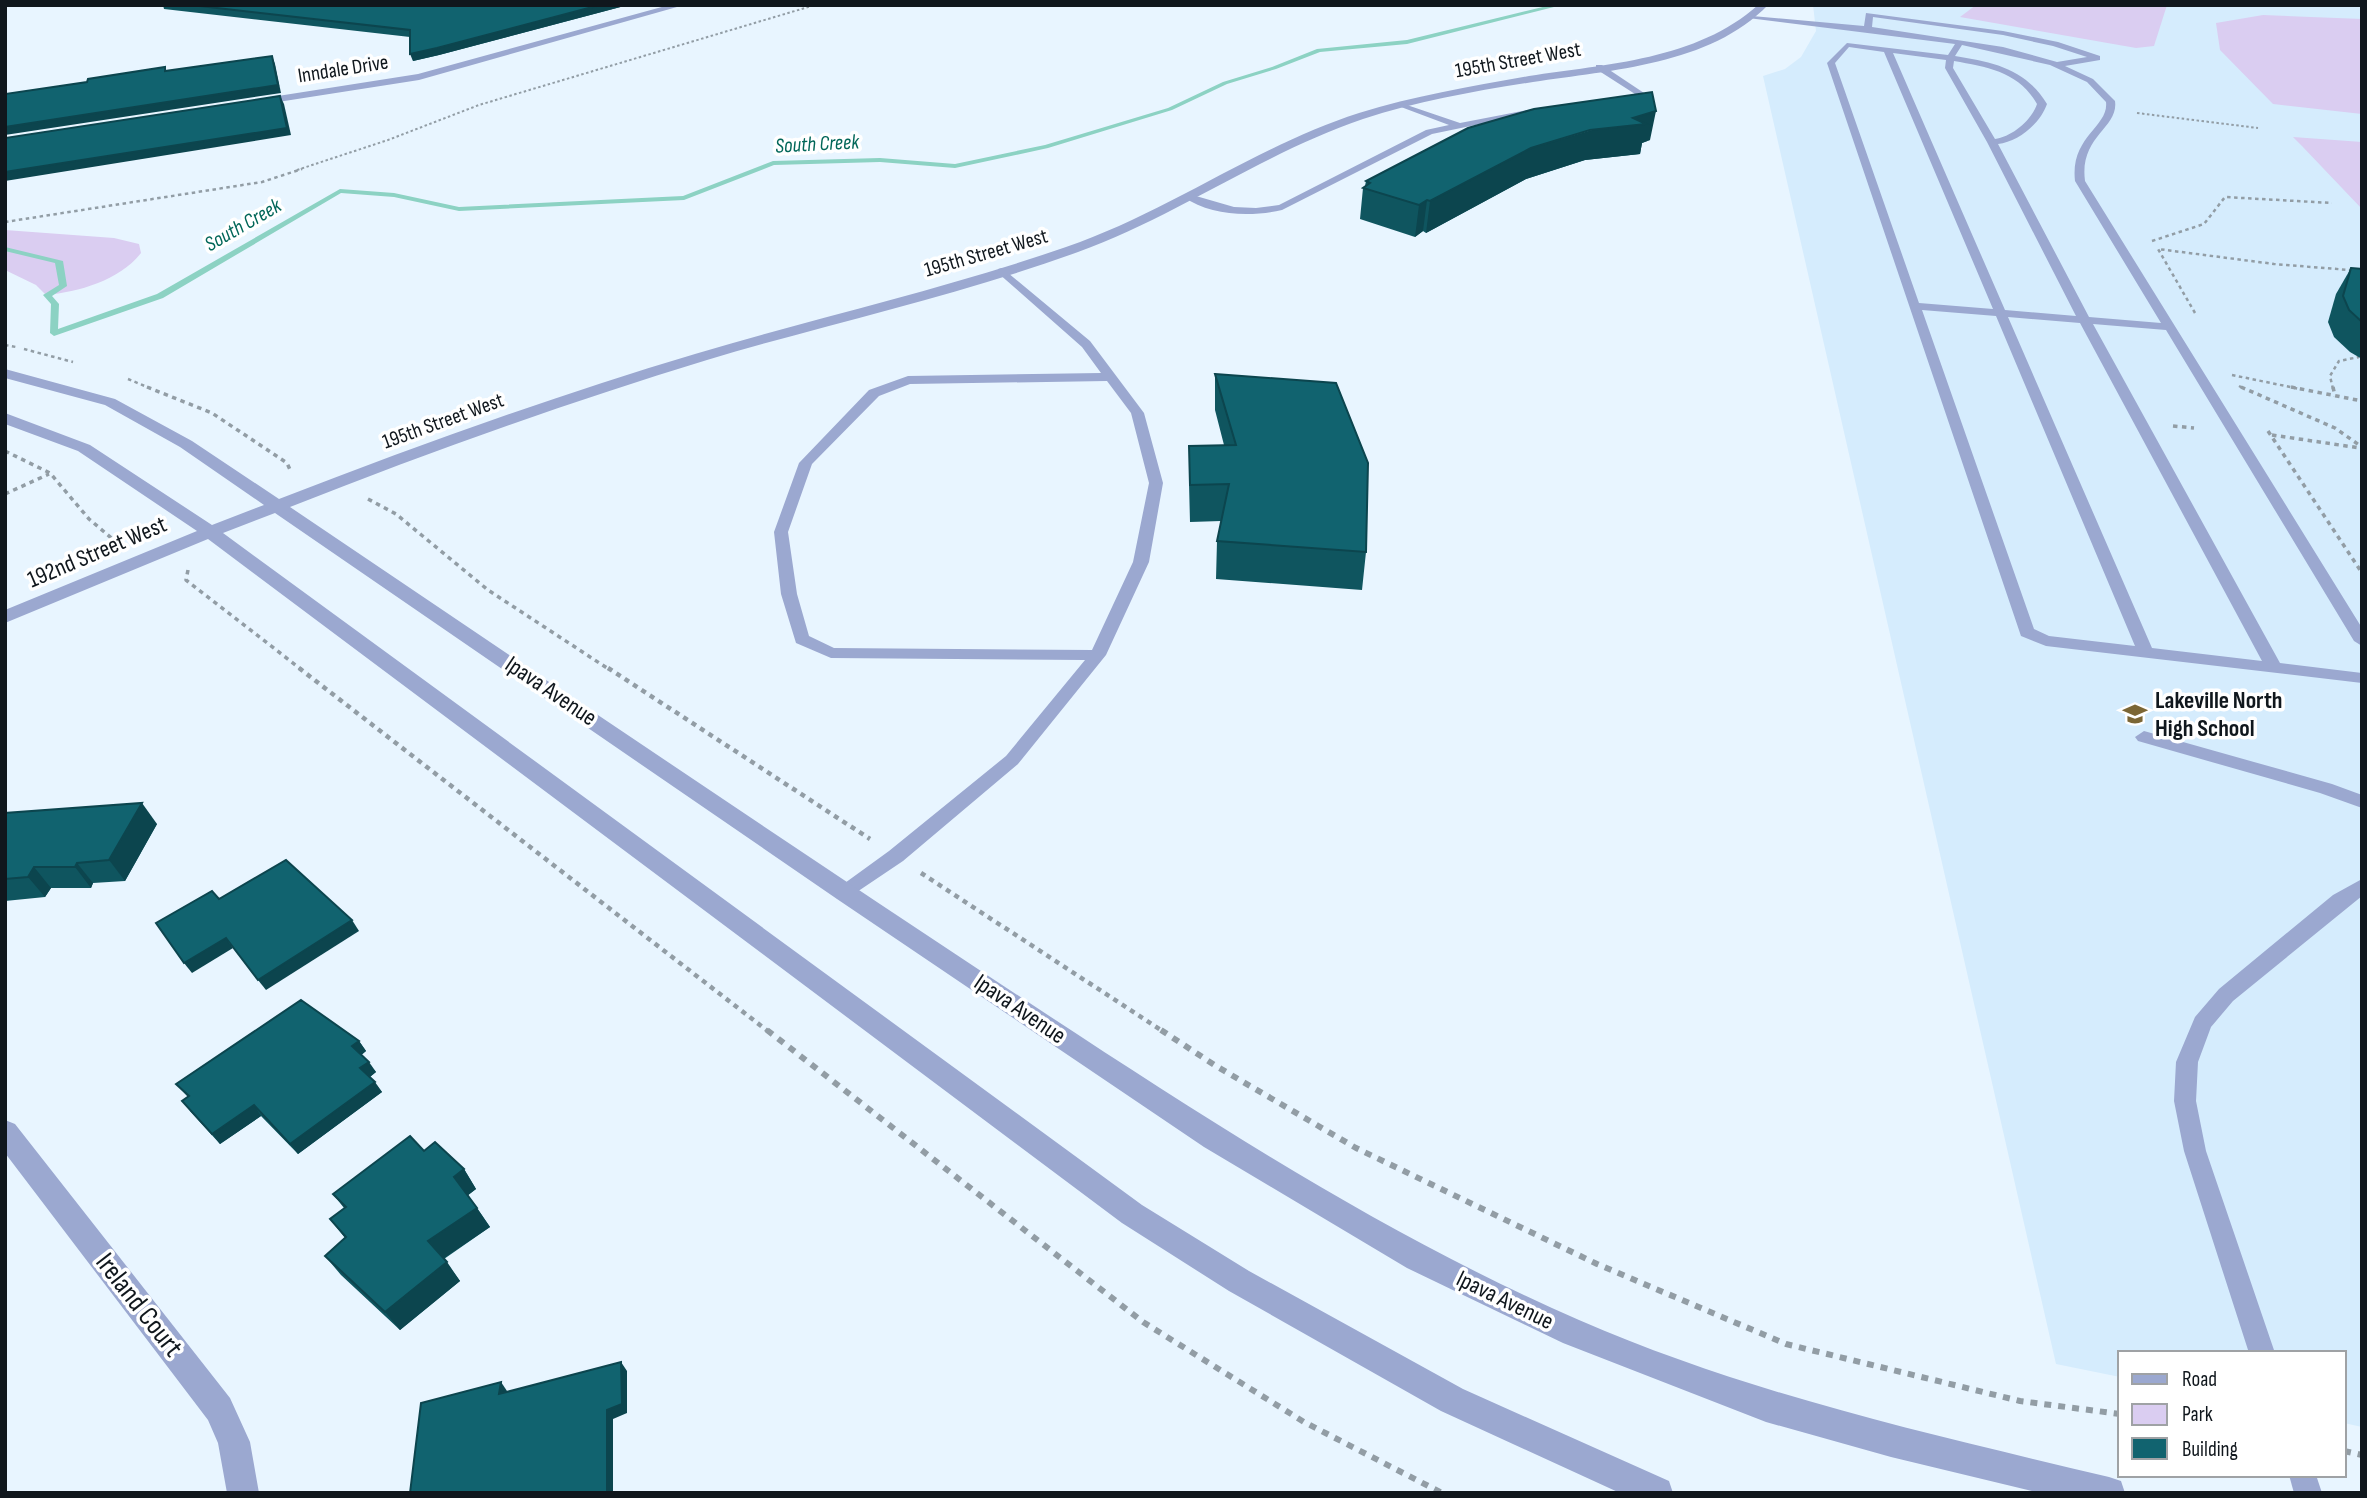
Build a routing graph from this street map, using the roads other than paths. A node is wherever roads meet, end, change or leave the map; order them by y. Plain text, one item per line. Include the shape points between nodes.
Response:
1 (680, 5) edge
2 (1764, 5) edge
3 (1752, 18) junction
4 (1868, 29) junction
5 (1960, 42) junction
6 (1887, 49) junction
7 (1950, 58) junction
8 (2057, 65) junction
9 (1599, 67) junction
10 (1611, 101) edge
11 (240, 104) edge
12 (1404, 104) junction
13 (1386, 109) junction
14 (1546, 110) edge
15 (1411, 120) dead end
16 (1424, 125) dead end
17 (1456, 125) junction
18 (1437, 130) junction
19 (1992, 142) junction
20 (1189, 197) junction
21 (1003, 271) junction
22 (1916, 306) junction
23 (2000, 313) junction
24 (2085, 320) junction
25 (2168, 327) junction
26 (5, 373) edge
27 (1111, 377) junction
28 (5, 418) edge
29 (277, 504) junction
30 (208, 531) junction
31 (5, 617) edge
32 (2362, 641) edge
33 (2146, 653) junction
34 (1098, 655) junction
35 (2274, 668) junction
36 (2362, 678) edge
37 (2144, 737) dead end
38 (2362, 802) edge
39 (2362, 886) edge
40 (845, 892) junction
41 (5, 1132) edge
42 (2261, 1351) edge
43 (243, 1493) edge
44 (1657, 1493) edge
45 (2109, 1493) edge

1 - 11 street, Inndale Drive via 419,77
2 - 3 street, 195th Street West
3 - 4 lane
3 - 9 street, 195th Street West via 1731,32 1693,46
4 - 5 lane
4 - 8 lane via 1869,15 1889,16 2012,34 2097,58
5 - 7 lane
5 - 8 lane
6 - 7 lane
6 - 22 lane via 1847,46 1831,63
6 - 23 lane
7 - 19 lane via 1949,68
7 - 19 lane via 2001,68 2020,76 2037,93 2042,104 2039,113 2010,140
8 - 25 lane via 2109,97 2110,112 2081,153 2080,181
9 - 10 lane via 1640,93
9 - 12 street, 195th Street West
12 - 13 street, 195th Street West
12 - 17 lane
13 - 15 lane
13 - 20 street, 195th Street West via 1286,146
14 - 17 lane
16 - 18 lane
17 - 18 lane
18 - 20 lane via 1282,207 1237,213
19 - 24 lane
20 - 21 street, 195th Street West via 1099,239
21 - 27 lane via 1086,344
21 - 29 street, 195th Street West via 642,375
22 - 23 lane
22 - 33 lane via 2027,632 2046,641
23 - 24 lane
23 - 33 lane
24 - 25 lane
24 - 35 lane
25 - 32 lane
26 - 29 street, Ipava Avenue via 110,402 186,443
27 - 34 lane via 1137,413 1156,483 1141,562
27 - 34 lane via 908,380 874,393 806,463 781,532 789,594 802,639 831,653
28 - 30 street via 84,448
29 - 30 street, 195th Street West
29 - 40 street, Ipava Avenue
30 - 31 street, 192nd Street West
30 - 44 street via 1132,1214 1239,1281 1440,1393
33 - 35 lane
34 - 40 lane via 1012,760
35 - 36 lane
37 - 38 lane
39 - 42 lane via 2226,995 2202,1023 2187,1062 2185,1101 2195,1151
40 - 45 street, Ipava Avenue via 1214,1139 1417,1258 1574,1333 1766,1406
41 - 43 street, Ireland Court via 219,1409 234,1442

